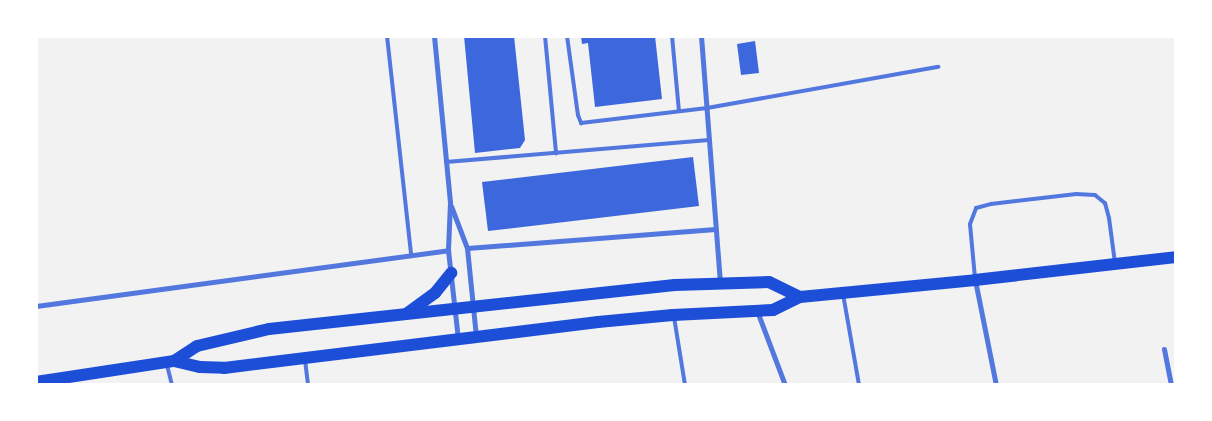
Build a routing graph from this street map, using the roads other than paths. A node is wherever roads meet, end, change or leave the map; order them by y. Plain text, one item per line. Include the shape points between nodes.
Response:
1 (387, 36) edge
2 (434, 36) edge
3 (545, 36) edge
4 (567, 36) edge
5 (672, 36) edge
6 (701, 36) edge
7 (938, 67) dead end
8 (706, 108) junction
9 (679, 111) junction
10 (709, 140) junction
11 (556, 153) junction
12 (446, 162) junction
13 (450, 202) junction
14 (715, 229) junction
15 (467, 248) junction
16 (448, 250) junction
17 (411, 255) junction
18 (1176, 257) edge
19 (1115, 265) junction
20 (451, 273) junction
21 (975, 280) junction
22 (720, 283) junction
23 (843, 292) junction
24 (800, 296) junction
25 (36, 306) edge
26 (473, 307) junction
27 (454, 309) junction
28 (757, 311) junction
29 (406, 314) junction
30 (673, 315) junction
31 (476, 337) junction
32 (458, 339) junction
33 (1164, 349) dead end
34 (304, 357) junction
35 (170, 362) junction
36 (36, 382) edge
37 (172, 385) edge
38 (308, 385) edge
39 (685, 385) edge
40 (785, 385) edge
41 (859, 385) edge
42 (996, 385) edge
43 (1171, 385) edge

1 - 17 lane
2 - 12 street
3 - 11 lane
4 - 9 lane via 581,123
5 - 9 lane
6 - 8 street
7 - 8 lane
8 - 9 lane
8 - 10 street
10 - 11 lane
10 - 14 street
11 - 12 lane
12 - 13 street
13 - 15 street
13 - 16 street
14 - 15 street
14 - 22 street
15 - 26 street
16 - 17 street
16 - 20 street
17 - 25 street
18 - 19 main road
19 - 21 main road
19 - 21 lane via 1105,203 1095,195 1076,194 976,208 970,224
20 - 27 street
20 - 29 main road via 435,293
21 - 23 main road
21 - 42 street
22 - 24 main road via 769,282
22 - 26 main road via 675,284
23 - 24 main road
23 - 41 lane
24 - 28 main road via 773,310
26 - 27 main road
26 - 31 street
27 - 29 main road
27 - 32 street
28 - 30 main road
28 - 40 street
29 - 35 main road via 269,329 197,346
30 - 31 main road
30 - 39 lane
31 - 32 main road
32 - 34 main road
33 - 43 street
34 - 35 main road via 224,368 200,368
34 - 38 lane
35 - 36 main road
35 - 37 lane

